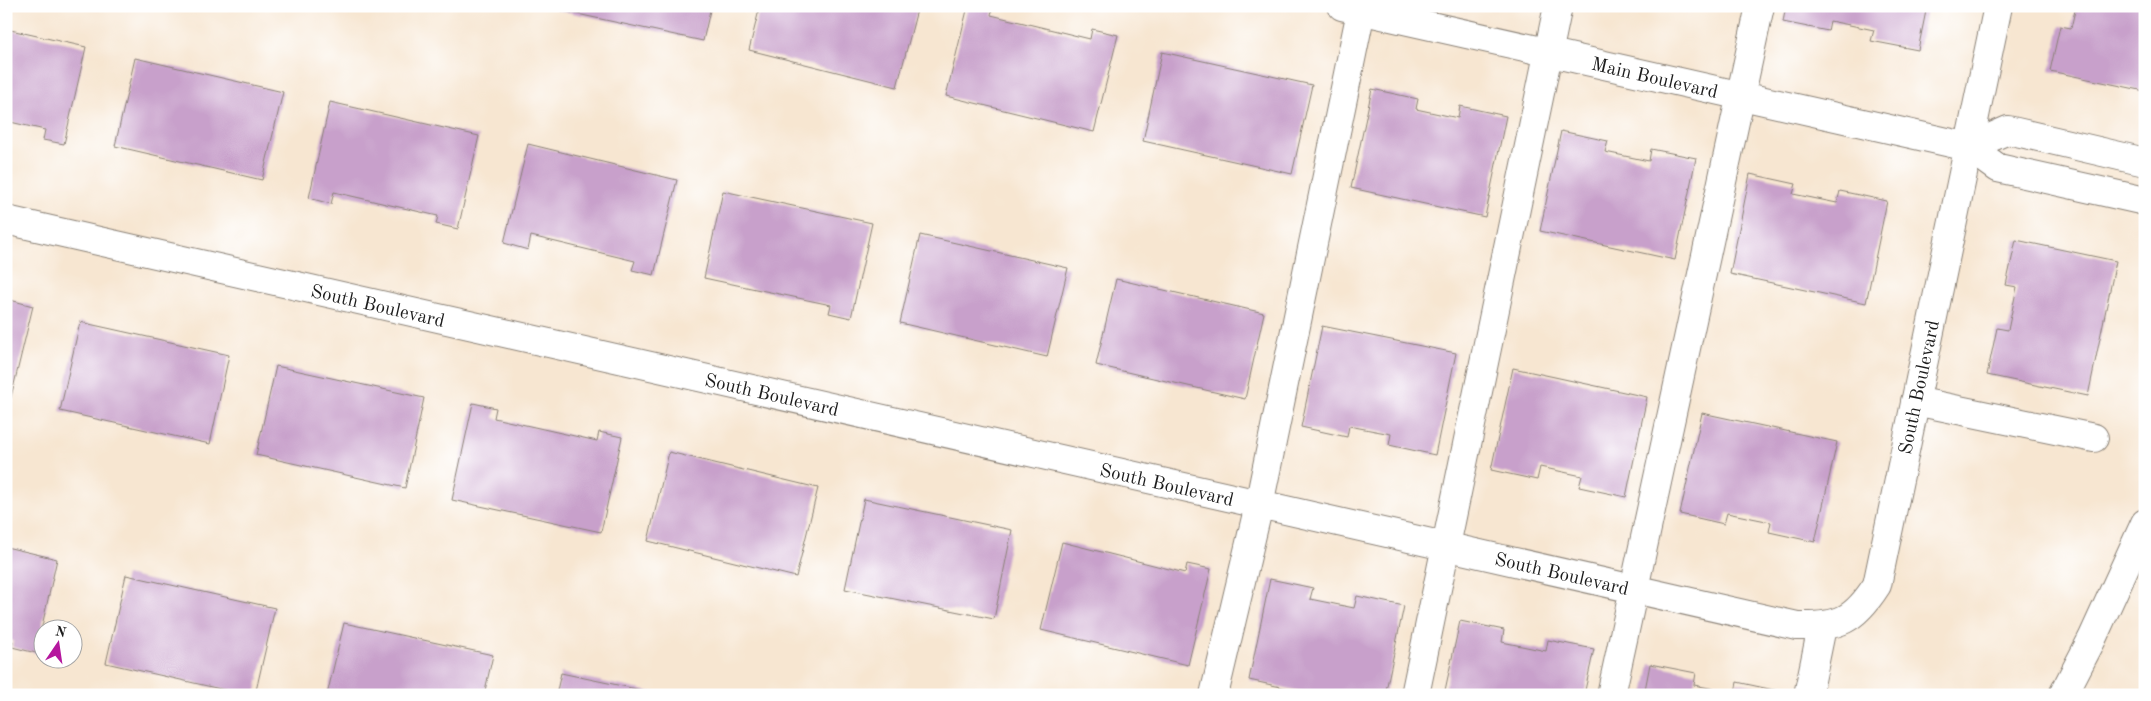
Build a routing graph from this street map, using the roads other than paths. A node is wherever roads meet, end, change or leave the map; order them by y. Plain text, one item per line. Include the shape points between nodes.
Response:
1 (1558, 6) edge
2 (1760, 6) edge
3 (1998, 6) edge
4 (1355, 8) edge
5 (1548, 52) junction
6 (1741, 96) junction
7 (1969, 147) junction
8 (2145, 162) edge
9 (2145, 201) edge
10 (6, 220) edge
11 (1915, 402) junction
12 (2094, 438) dead end
13 (1259, 505) junction
14 (2145, 523) edge
15 (1447, 547) junction
16 (1634, 589) junction
17 (1822, 627) junction
18 (1214, 695) edge
19 (1415, 695) edge
20 (1611, 695) edge
21 (1808, 695) edge
22 (2063, 695) edge

1 - 5 street
2 - 6 street
3 - 7 street, South Boulevard
4 - 5 street, Main Boulevard
4 - 13 street
5 - 6 street, Main Boulevard
5 - 15 street
6 - 7 street, Main Boulevard
6 - 16 street
7 - 8 street via 2008,130
7 - 9 street, Main Boulevard via 1998,168
7 - 11 street, South Boulevard
10 - 13 street, South Boulevard
11 - 12 street
11 - 17 street, South Boulevard via 1877,585 1864,605 1845,620
13 - 15 street, South Boulevard
13 - 18 street
14 - 22 street
15 - 16 street, South Boulevard
15 - 19 street
16 - 17 street, South Boulevard via 1796,626
16 - 20 street
17 - 21 street

